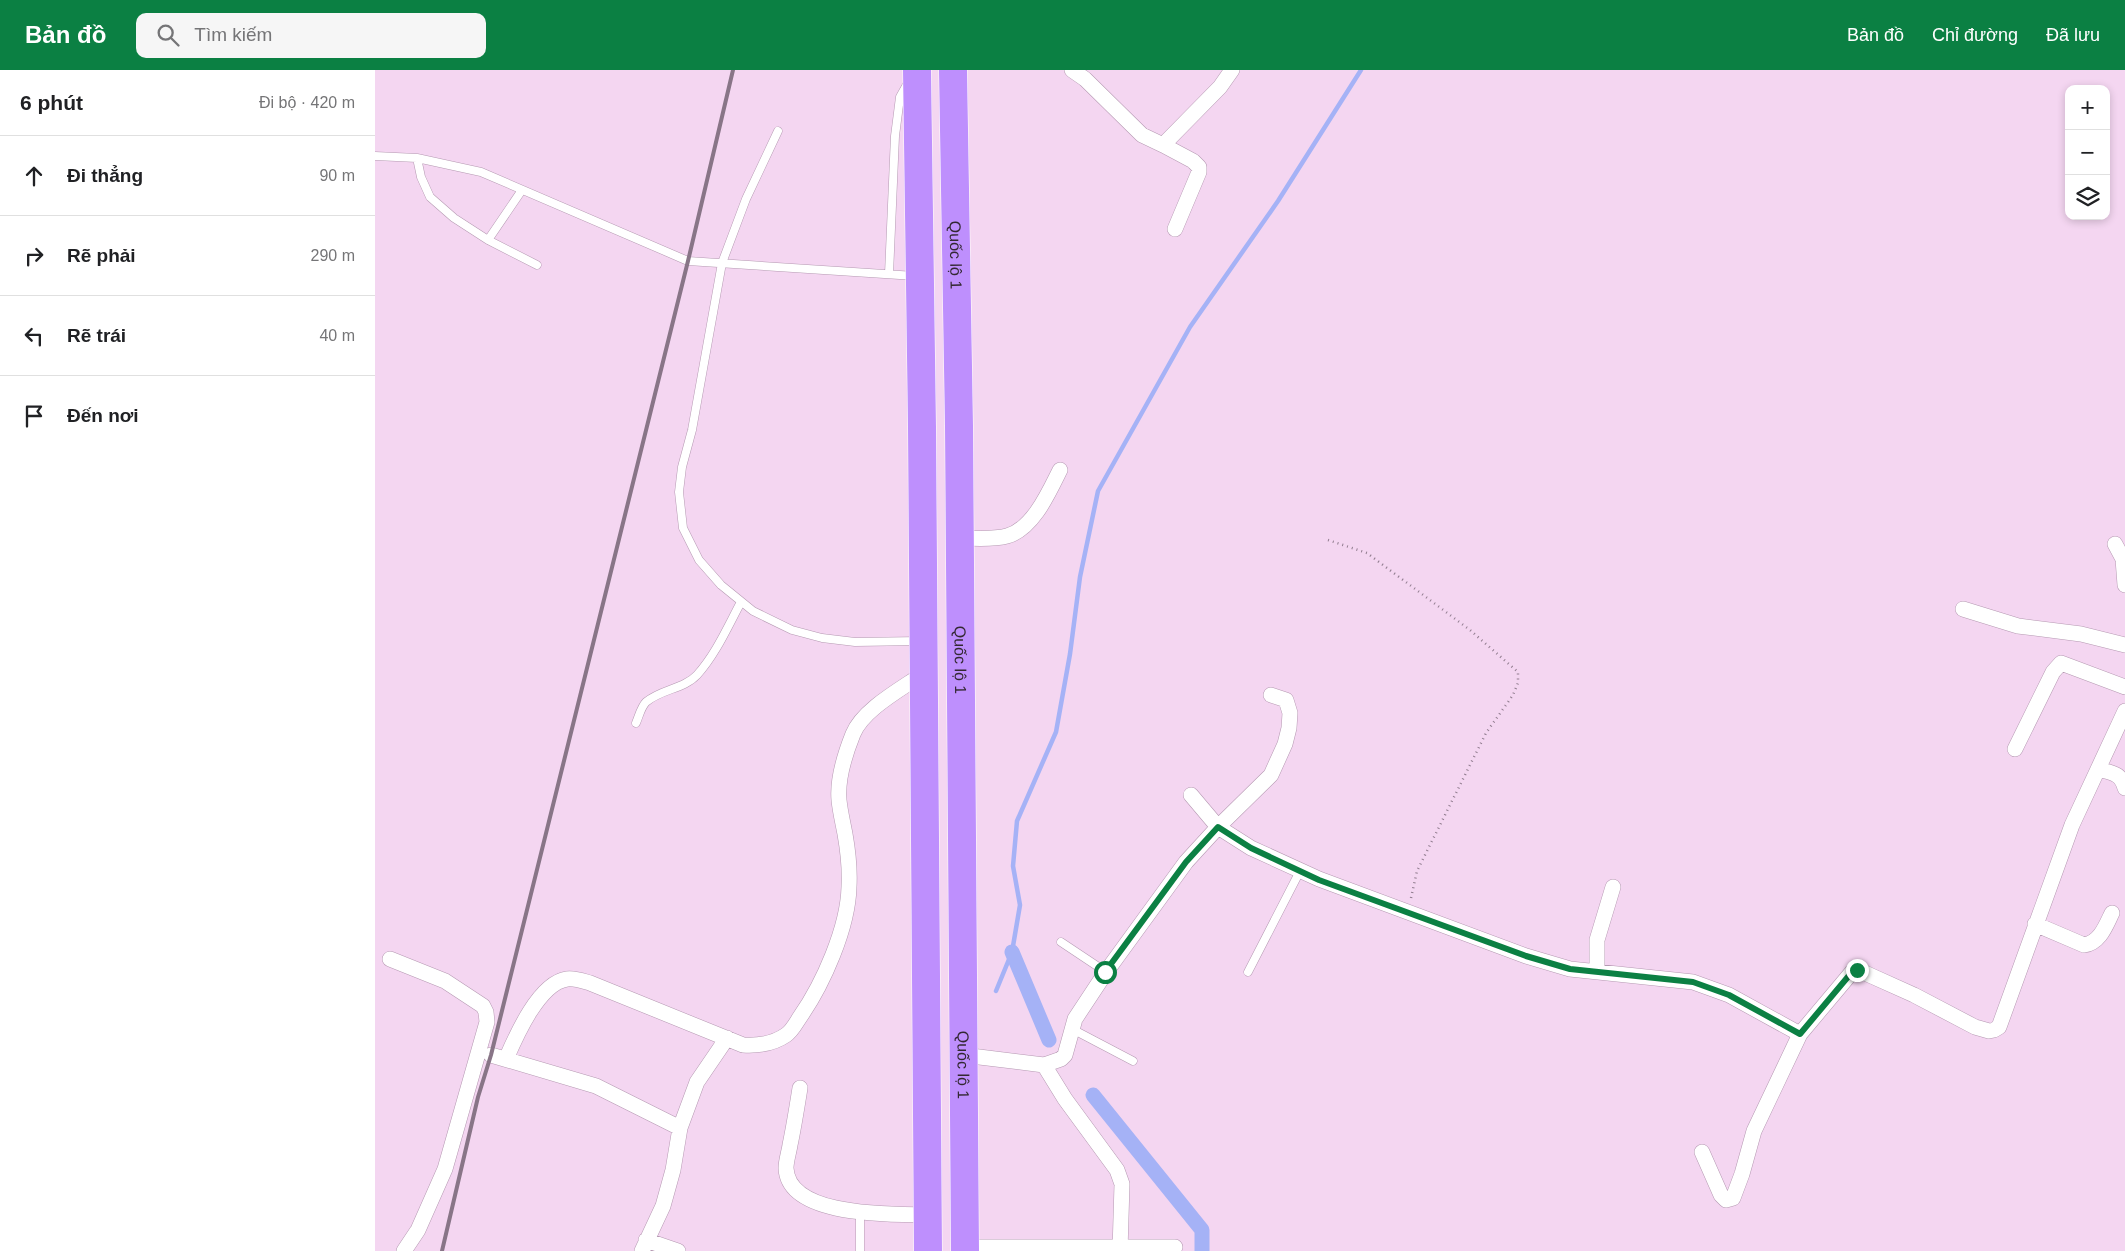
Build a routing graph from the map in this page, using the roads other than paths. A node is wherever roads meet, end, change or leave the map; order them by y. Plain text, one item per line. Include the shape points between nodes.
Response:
1 (916, 70) edge
2 (953, 70) edge
3 (1072, 70) edge
4 (1232, 70) edge
5 (777, 131) dead end
6 (1163, 145) junction
7 (375, 156) edge
8 (417, 158) junction
9 (522, 190) junction
10 (1175, 229) dead end
11 (487, 240) junction
12 (722, 263) junction
13 (537, 265) dead end
14 (889, 274) junction
15 (920, 276) junction
16 (959, 426) junction
17 (922, 427) junction
18 (1060, 470) dead end
19 (959, 538) junction
20 (2115, 544) dead end
21 (2125, 585) edge
22 (741, 602) junction
23 (1963, 609) dead end
24 (924, 641) junction
25 (2125, 645) edge
26 (924, 673) junction
27 (2125, 687) edge
28 (1271, 695) dead end
29 (2125, 711) edge
30 (636, 723) dead end
31 (2015, 749) dead end
32 (2098, 769) junction
33 (2125, 788) edge
34 (1191, 795) dead end
35 (1218, 827) junction
36 (1300, 871) junction
37 (1613, 887) dead end
38 (2112, 913) dead end
39 (2035, 924) junction
40 (1061, 942) dead end
41 (390, 959) dead end
42 (1597, 971) junction
43 (1105, 972) junction
44 (1248, 972) dead end
45 (1071, 1029) junction
46 (1800, 1034) junction
47 (727, 1038) junction
48 (963, 1055) junction
49 (1133, 1061) dead end
50 (1044, 1065) junction
51 (801, 1088) dead end
52 (680, 1128) junction
53 (1702, 1152) dead end
54 (860, 1212) junction
55 (928, 1215) junction
56 (647, 1244) edge
57 (1175, 1247) dead end
58 (965, 1249) edge
59 (1120, 1249) edge
60 (675, 1250) edge
61 (404, 1251) edge
62 (860, 1251) edge
63 (928, 1251) edge

1 - 14 lane via 900,97 895,136
1 - 15 highway
2 - 16 highway, Quốc lộ 1
3 - 6 street via 1142,134
4 - 6 street via 1220,87
5 - 12 lane
6 - 10 street via 1199,167
7 - 8 lane
8 - 9 lane via 481,172
8 - 11 lane via 430,197
9 - 11 lane
9 - 12 lane via 688,261
11 - 13 lane
12 - 14 lane
12 - 22 lane via 691,430 681,466 679,492 683,528 699,560
14 - 15 lane
15 - 17 highway
16 - 17 highway
16 - 19 highway, Quốc lộ 1
17 - 24 highway
18 - 19 street via 1044,501 1017,531 1000,537
19 - 48 highway, Quốc lộ 1
20 - 21 street via 2123,560
22 - 24 lane via 792,630 822,638 855,642
22 - 30 lane via 697,675 645,703
23 - 25 street via 2018,626 2081,634
24 - 26 highway
26 - 47 street via 862,718 848,747 841,769 839,801 846,835 849,889 832,958 813,998 788,1034 775,1042 743,1045
26 - 55 highway
27 - 31 street via 2061,663 2053,672
28 - 35 street via 1288,702 1289,728 1285,744 1269,778
29 - 32 street
32 - 33 street via 2117,775
32 - 39 street via 2072,825
34 - 35 street
35 - 36 street via 1251,848
35 - 43 street via 1186,862
36 - 42 street via 1526,956 1570,969
36 - 44 lane
37 - 42 street via 1597,940
38 - 39 street via 2101,934 2089,944
39 - 46 street via 2002,1020 1994,1030 1975,1027 1857,970
40 - 43 lane
41 - 61 street via 445,981 487,1012 483,1038 445,1169 418,1230
42 - 46 street via 1704,986 1729,995
43 - 45 street
45 - 49 lane
45 - 50 street via 1065,1055
46 - 53 street via 1754,1131 1733,1198 1726,1200 1721,1195
47 - 52 street via 697,1082
47 - 52 street via 590,983 565,979 534,1004 498,1057 596,1086
48 - 50 street
48 - 58 highway, Quốc lộ 1
50 - 59 street via 1117,1170 1121,1184
51 - 54 street via 786,1168 790,1182 799,1194 820,1204
52 - 56 street via 663,1206
54 - 55 street
54 - 62 lane
55 - 63 highway
56 - 60 street
57 - 59 street
58 - 59 street

